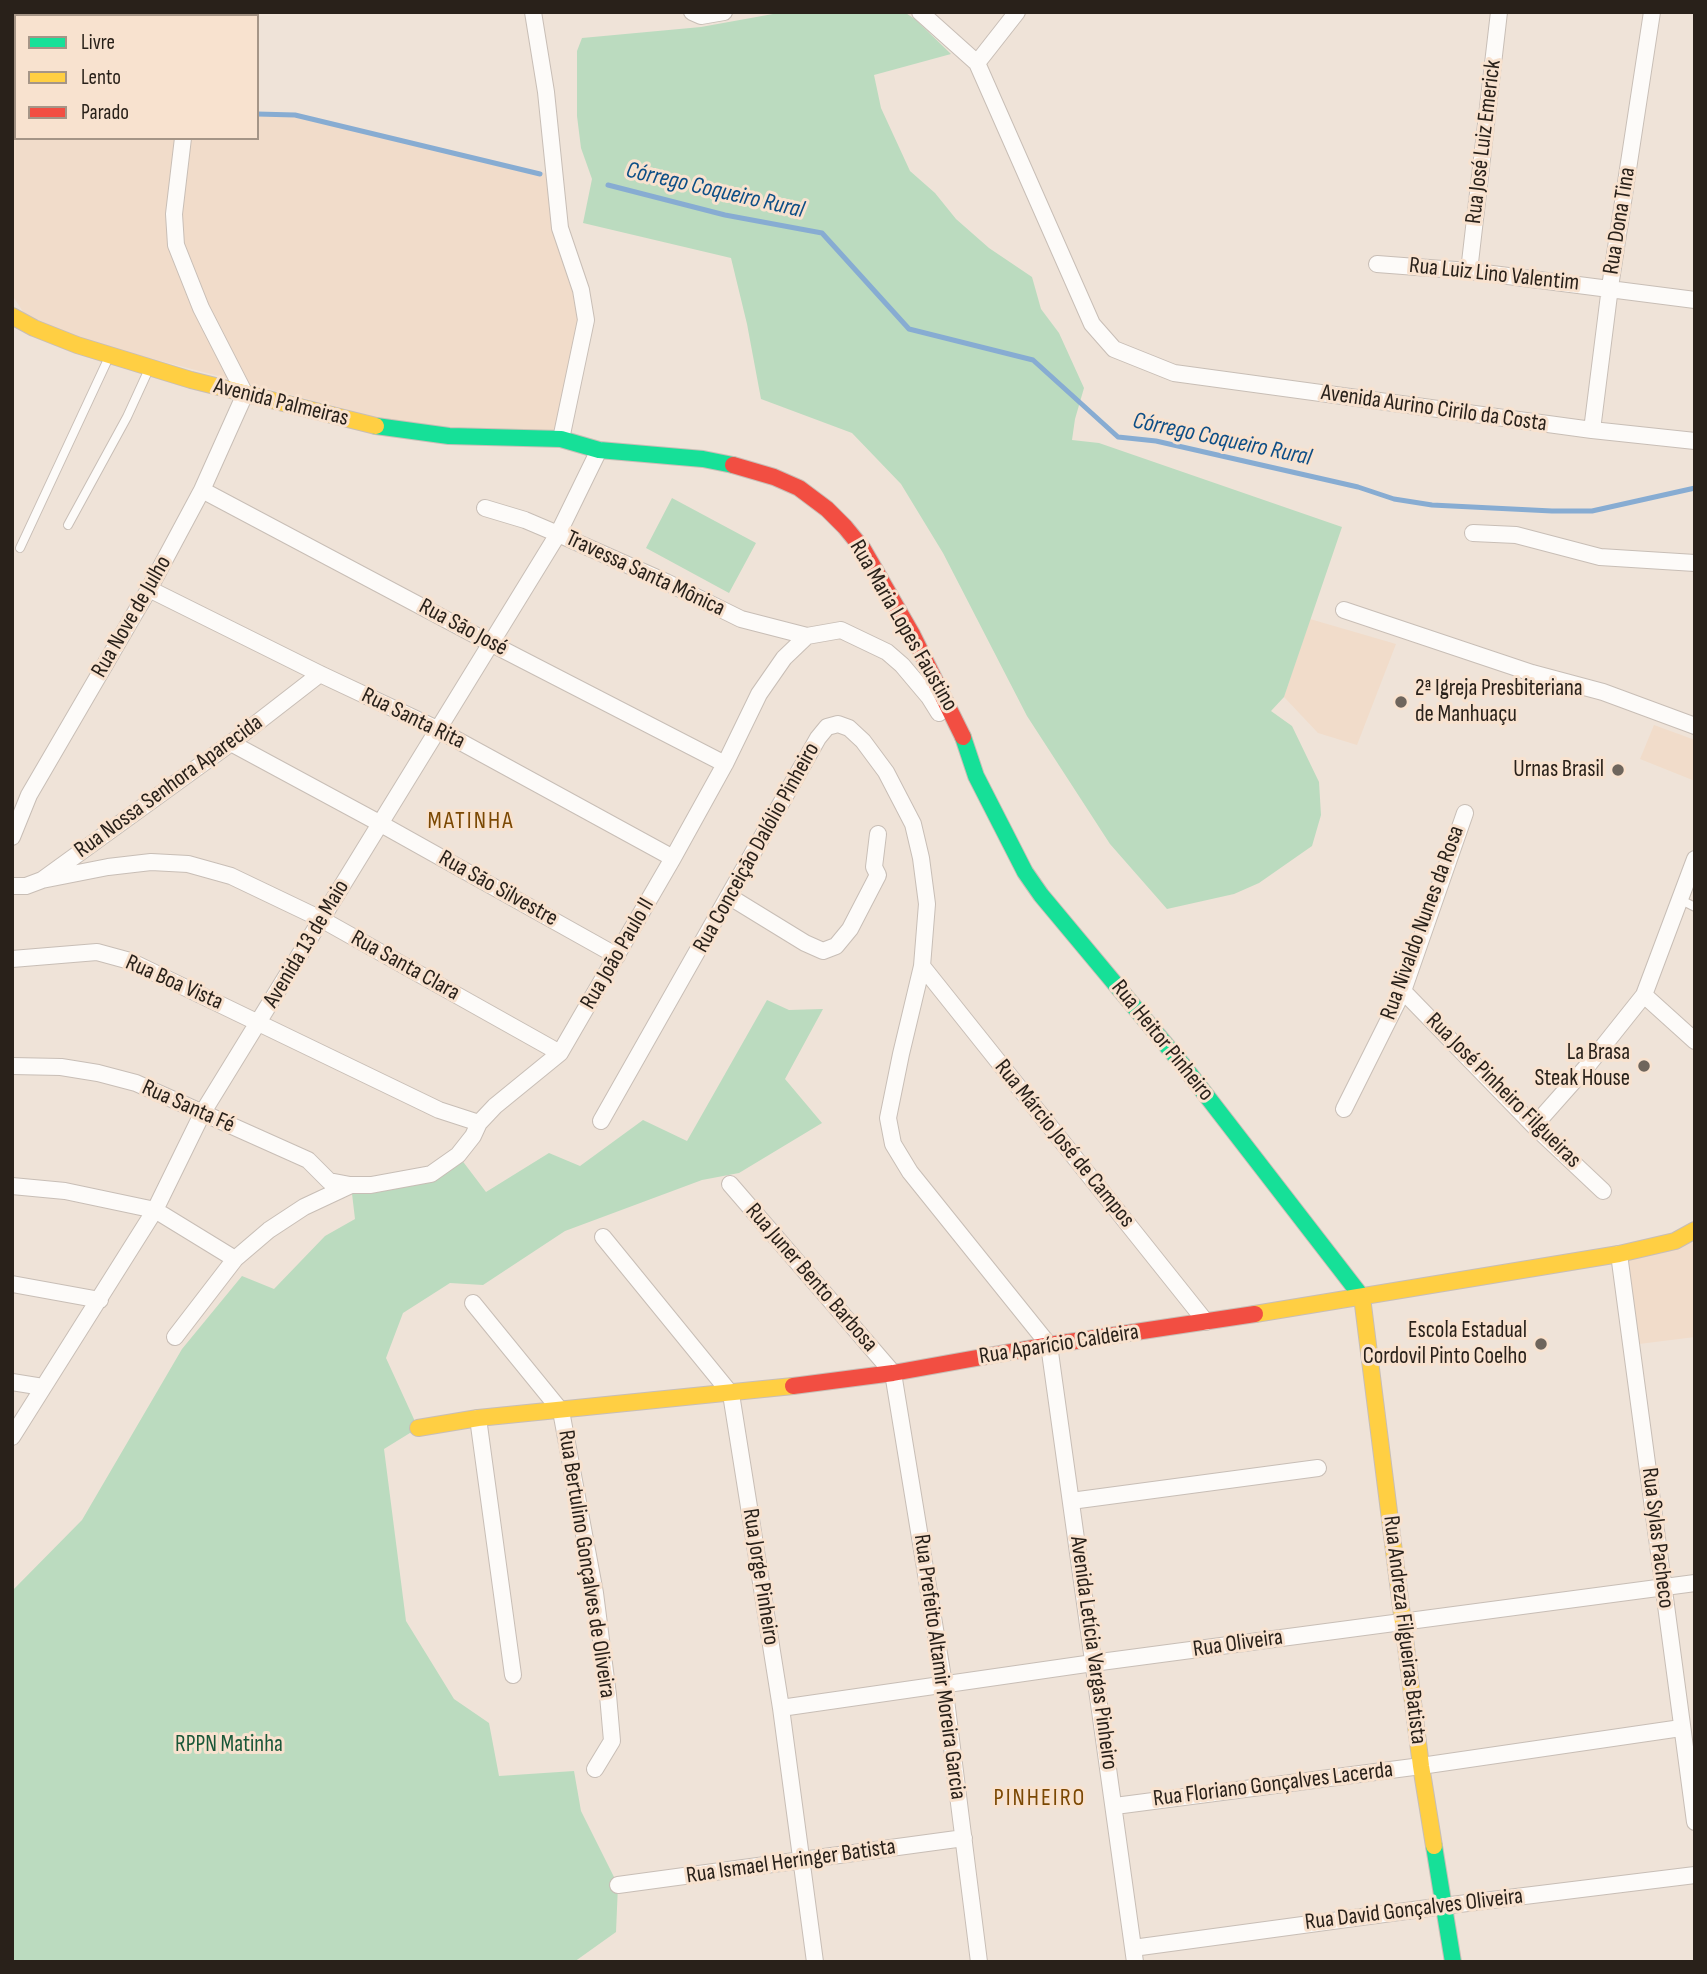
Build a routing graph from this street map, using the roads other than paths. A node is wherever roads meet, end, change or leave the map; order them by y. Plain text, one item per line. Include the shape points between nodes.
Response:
1 (533, 12) edge
2 (692, 12) edge
3 (723, 12) edge
4 (920, 12) edge
5 (1017, 12) edge
6 (1499, 12) edge
7 (1652, 12) edge
8 (976, 63) junction
9 (183, 140) edge
10 (1377, 264) dead end
11 (1469, 271) junction
12 (1610, 287) junction
13 (1695, 300) edge
14 (12, 316) edge
15 (110, 354) junction
16 (150, 366) junction
17 (245, 394) junction
18 (1592, 430) junction
19 (561, 439) junction
20 (1695, 441) edge
21 (599, 450) junction
22 (202, 489) junction
23 (485, 508) dead end
24 (68, 525) dead end
25 (1473, 533) dead end
26 (558, 534) junction
27 (20, 548) dead end
28 (1695, 563) edge
29 (149, 589) junction
30 (1344, 611) dead end
31 (807, 636) junction
32 (492, 644) junction
33 (320, 674) junction
34 (1695, 726) edge
35 (437, 729) junction
36 (231, 744) junction
37 (725, 764) junction
38 (976, 776) junction
39 (1465, 813) dead end
40 (381, 824) junction
41 (878, 834) dead end
42 (12, 837) edge
43 (673, 858) junction
44 (1695, 859) edge
45 (42, 880) junction
46 (12, 886) edge
47 (730, 897) junction
48 (1679, 900) junction
49 (1695, 907) edge
50 (321, 919) junction
51 (617, 956) junction
52 (12, 959) edge
53 (922, 966) junction
54 (1403, 991) junction
55 (1644, 995) junction
56 (259, 1022) junction
57 (1695, 1041) edge
58 (560, 1053) junction
59 (12, 1066) edge
60 (1344, 1109) dead end
61 (202, 1112) junction
62 (601, 1121) dead end
63 (479, 1123) junction
64 (1534, 1126) junction
65 (730, 1184) dead end
66 (351, 1185) junction
67 (12, 1186) edge
68 (1603, 1191) dead end
69 (155, 1210) junction
70 (1695, 1230) edge
71 (603, 1237) dead end
72 (1619, 1254) junction
73 (235, 1259) junction
74 (12, 1284) edge
75 (1362, 1297) junction
76 (100, 1300) junction
77 (473, 1303) dead end
78 (1206, 1322) junction
79 (175, 1337) dead end
80 (1049, 1345) junction
81 (893, 1373) junction
82 (12, 1382) edge
83 (43, 1387) junction
84 (731, 1394) junction
85 (561, 1411) junction
86 (478, 1418) junction
87 (418, 1428) dead end
88 (12, 1437) edge
89 (1318, 1468) dead end
90 (1071, 1502) junction
91 (1695, 1583) edge
92 (1664, 1587) junction
93 (1404, 1622) junction
94 (1093, 1663) junction
95 (513, 1675) dead end
96 (944, 1684) junction
97 (781, 1709) junction
98 (1681, 1728) junction
99 (1421, 1766) junction
100 (596, 1769) dead end
101 (1115, 1806) junction
102 (1695, 1822) edge
103 (964, 1838) junction
104 (801, 1861) junction
105 (1695, 1875) edge
106 (618, 1885) dead end
107 (1443, 1906) junction
108 (1134, 1955) edge
109 (815, 1962) edge
110 (979, 1962) edge
111 (1453, 1962) edge

1 - 19 street via 560,228 586,320
2 - 3 street via 701,16
4 - 8 street
5 - 8 street
6 - 11 street, Rua José Luiz Emerick
7 - 12 street, Rua Dona Tina
8 - 18 street, Avenida Aurino Cirilo da Costa via 1092,324 1114,349 1174,373
9 - 17 street via 174,214 176,245 201,308
10 - 11 street, Rua Luiz Lino Valentim
11 - 12 street, Rua Luiz Lino Valentim
12 - 13 street, Rua Luiz Lino Valentim
12 - 18 street, Rua Dona Tina
14 - 15 street, Avenida Palmeiras via 76,345
15 - 16 street, Avenida Palmeiras
15 - 27 lane
16 - 17 street, Avenida Palmeiras
16 - 24 lane
17 - 19 street, Avenida Palmeiras via 362,424 449,436
17 - 22 street, Rua Nove de Julho
18 - 20 street, Avenida Aurino Cirilo da Costa
19 - 21 street, Rua Maria Lopes Faustino
21 - 26 street, Avenida 13 de Maio
21 - 38 street, Rua Maria Lopes Faustino via 742,467 799,488 827,509 863,549 912,634 960,727
22 - 29 street, Rua Nove de Julho
22 - 32 street, Rua São José
23 - 26 street, Travessa Santa Mônica
25 - 28 street via 1516,535 1600,557
26 - 31 street, Travessa Santa Mônica via 741,619
26 - 32 street, Avenida 13 de Maio
29 - 33 street, Rua Santa Rita
29 - 42 street, Rua Nove de Julho via 29,795
30 - 34 street via 1603,692
31 - 37 street, Rua João Paulo II via 784,658 759,694
31 - 38 street via 841,631 887,652 929,697
32 - 35 street, Avenida 13 de Maio
32 - 37 street, Rua São José
33 - 35 street, Rua Santa Rita
33 - 36 street, Rua Nossa Senhora Aparecida
35 - 40 street, Avenida 13 de Maio
35 - 43 street, Rua Santa Rita
36 - 40 street, Rua São Silvestre
36 - 45 street, Rua Nossa Senhora Aparecida
37 - 43 street, Rua João Paulo II
38 - 75 street, Rua Heitor Pinheiro via 1041,895 1182,1064
39 - 54 street, Rua Nivaldo Nunes da Rosa
40 - 50 street, Avenida 13 de Maio
40 - 51 street, Rua São Silvestre
41 - 47 street via 874,867 878,875 836,946 822,951 804,943
43 - 51 street, Rua João Paulo II
44 - 48 street
45 - 46 street, Rua Nossa Senhora Aparecida
45 - 50 street, Rua Santa Clara via 151,862 188,864 230,876
47 - 53 street, Rua Conceição Dalólio Pinheiro via 818,738 827,727 838,724 863,741 914,824 927,904
47 - 62 street, Rua Conceição Dalólio Pinheiro
48 - 49 lane
48 - 55 street
50 - 56 street, Avenida 13 de Maio
50 - 58 street, Rua Santa Clara
51 - 58 street, Rua João Paulo II
52 - 56 street, Rua Boa Vista via 97,952 163,975
53 - 78 street, Rua Márcio José de Campos
53 - 80 street, Rua Conceição Dalólio Pinheiro via 888,1118 893,1144 910,1172
54 - 60 street, Rua Nivaldo Nunes da Rosa
54 - 64 street, Rua José Pinheiro Filgueiras
55 - 57 street
55 - 64 street
56 - 61 street, Avenida 13 de Maio
56 - 63 street, Rua Boa Vista via 439,1110
58 - 63 street, Rua João Paulo II
59 - 61 street, Rua Santa Fé via 98,1073 136,1083
61 - 66 street, Rua Santa Fé via 308,1160 329,1181
61 - 69 street, Avenida 13 de Maio
63 - 66 street, Rua João Paulo II via 458,1155 431,1174
64 - 68 street, Rua José Pinheiro Filgueiras
65 - 81 street, Rua Juner Bento Barbosa
66 - 73 street, Rua João Paulo II via 304,1207
67 - 69 street via 65,1191
69 - 73 street
69 - 76 street, Avenida 13 de Maio
70 - 72 street, Rua Aparício Caldeira via 1675,1241
71 - 84 street
72 - 75 street, Rua Aparício Caldeira
72 - 92 street, Rua Sylas Pacheco
73 - 79 street, Rua João Paulo II
74 - 76 street
75 - 78 street, Rua Aparício Caldeira
75 - 93 street, Rua Andreza Filgueiras Batista
76 - 83 street, Avenida 13 de Maio
77 - 85 street, Rua Bertulino Gonçalves de Oliveira
78 - 80 street, Rua Aparício Caldeira
80 - 81 street, Rua Aparício Caldeira
80 - 90 street, Avenida Letícia Vargas Pinheiro
81 - 84 street, Rua Aparício Caldeira
81 - 96 street, Rua Prefeito Altamir Moreira Garcia
82 - 83 street
83 - 88 street, Avenida 13 de Maio
84 - 85 street, Rua Aparício Caldeira
84 - 97 street, Rua Jorge Pinheiro
85 - 86 street, Rua Aparício Caldeira
85 - 100 street, Rua Bertulino Gonçalves de Oliveira via 595,1593 608,1695 612,1741
86 - 87 street, Rua Aparício Caldeira
86 - 95 street
89 - 90 street
90 - 94 street, Avenida Letícia Vargas Pinheiro
91 - 92 street, Rua Oliveira
92 - 93 street, Rua Oliveira
92 - 98 street, Rua Sylas Pacheco
93 - 94 street, Rua Oliveira
93 - 99 street, Rua Andreza Filgueiras Batista
94 - 96 street, Rua Oliveira
94 - 101 street, Avenida Letícia Vargas Pinheiro
96 - 97 street, Rua Oliveira
96 - 103 street, Rua Prefeito Altamir Moreira Garcia
97 - 104 street, Rua Jorge Pinheiro
98 - 99 street, Rua Floriano Gonçalves Lacerda
98 - 102 street, Rua Sylas Pacheco
99 - 101 street, Rua Floriano Gonçalves Lacerda
99 - 107 street, Rua Andreza Filgueiras Batista
101 - 108 street, Avenida Letícia Vargas Pinheiro
103 - 104 street, Rua Ismael Heringer Batista
103 - 110 street, Rua Prefeito Altamir Moreira Garcia
104 - 106 street, Rua Ismael Heringer Batista
104 - 109 street, Rua Jorge Pinheiro
105 - 107 street, Rua David Gonçalves Oliveira
107 - 108 street, Rua David Gonçalves Oliveira
107 - 111 street, Rua Andreza Filgueiras Batista

